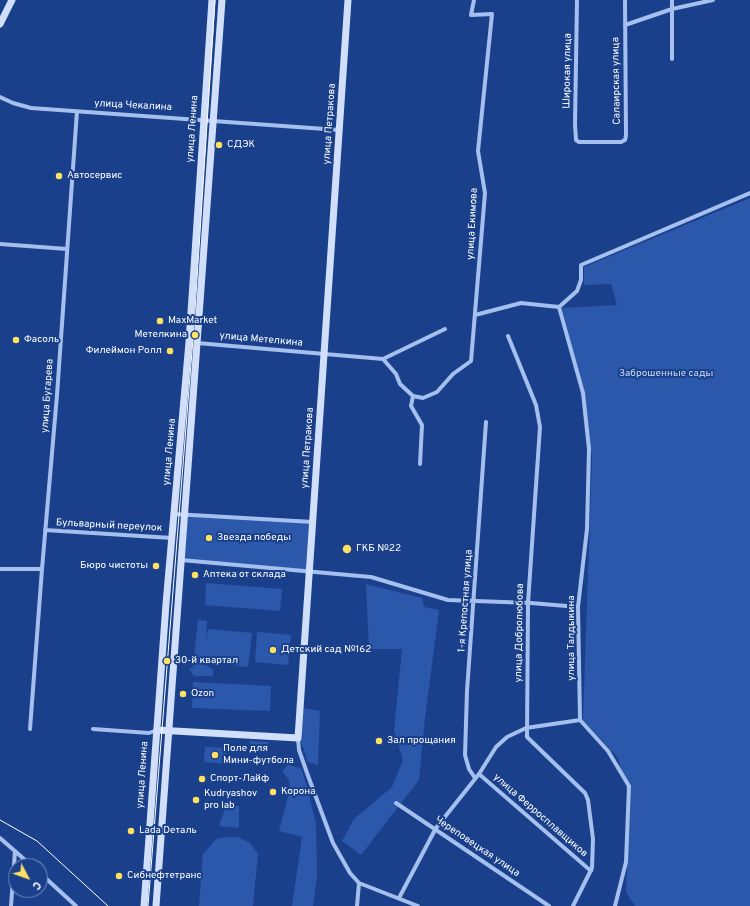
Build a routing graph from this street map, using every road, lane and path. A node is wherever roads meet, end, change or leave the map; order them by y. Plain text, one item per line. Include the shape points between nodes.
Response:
1 (12, 0) edge
2 (212, 0) edge
3 (222, 0) edge
4 (348, 0) edge
5 (474, 0) edge
6 (577, 0) edge
7 (625, 0) edge
8 (672, 0) edge
9 (713, 1) edge
10 (672, 9) junction
11 (0, 24) edge
12 (624, 25) junction
13 (672, 59) dead end
14 (0, 96) edge
15 (77, 111) junction
16 (203, 119) junction
17 (214, 120) junction
18 (339, 130) junction
19 (579, 142) joint
20 (750, 193) edge
21 (0, 244) edge
22 (67, 249) junction
23 (559, 307) junction
24 (475, 315) junction
25 (445, 329) dead end
26 (508, 336) dead end
27 (198, 343) junction
28 (324, 353) junction
29 (383, 359) junction
30 (413, 396) junction
31 (486, 422) dead end
32 (420, 464) dead end
33 (174, 514) junction
34 (185, 515) junction
35 (313, 522) junction
36 (45, 530) junction
37 (172, 538) junction
38 (181, 560) junction
39 (0, 569) edge
40 (42, 569) junction
41 (309, 571) junction
42 (473, 602) junction
43 (528, 603) junction
44 (578, 607) junction
45 (580, 720) junction
46 (526, 728) junction
47 (30, 729) dead end
48 (93, 729) dead end
49 (157, 730) junction
50 (168, 730) junction
51 (298, 738) junction
52 (479, 774) junction
53 (475, 778) junction
54 (396, 803) dead end
55 (436, 828) junction
56 (0, 838) edge
57 (15, 851) junction
58 (23, 858) edge
59 (591, 871) junction
60 (48, 880) edge
61 (359, 883) junction
62 (399, 898) junction
63 (11, 906) edge
64 (76, 906) edge
65 (144, 906) edge
66 (156, 906) edge
67 (357, 906) edge
68 (418, 906) edge
69 (548, 906) edge
70 (573, 906) edge
71 (615, 906) edge

1 - 11 main road
2 - 16 main road, улица Ленина
3 - 17 main road, улица Ленина
4 - 18 main road, улица Петракова
5 - 24 street, улица Екимова via 471,15 492,14 478,151 485,193
6 - 19 street, Широкая улица via 575,137
7 - 12 street, Салаирская улица
8 - 10 street
9 - 10 street
10 - 12 street
10 - 13 street
12 - 19 street, Салаирская улица via 625,140
14 - 15 street, улица Чекалина via 31,108
15 - 16 street, улица Чекалина
15 - 22 street, улица Бугарева
16 - 17 street, улица Чекалина
16 - 33 main road, улица Ленина via 189,342
17 - 18 street, улица Чекалина
17 - 27 main road, улица Ленина
18 - 28 main road, улица Петракова
20 - 23 street via 581,265 581,280 577,291
21 - 22 street
22 - 36 street, улица Бугарева
23 - 24 street via 521,302
23 - 44 street, улица Талдыкина via 583,393 589,449 587,529
24 - 30 street, улица Екимова via 471,361 453,374 437,392 423,398
25 - 29 street
26 - 43 street, улица Добролюбова via 536,405 540,427
27 - 28 street, улица Метелкина
27 - 34 main road, улица Ленина
28 - 29 street, улица Метелкина
28 - 35 main road, улица Петракова
29 - 30 street via 396,374 400,384
30 - 32 street via 411,406 422,425
31 - 42 street, 1-я Крепостная улица
33 - 34 street
33 - 37 main road, улица Ленина
34 - 35 street
34 - 38 main road, улица Ленина
35 - 41 main road, улица Петракова
36 - 37 street, Бульварный переулок
36 - 40 street, улица Бугарева
37 - 49 main road, улица Ленина
38 - 41 street
38 - 50 main road, улица Ленина
39 - 40 street
40 - 47 street, улица Бугарева
41 - 42 street via 371,577 448,600
41 - 51 main road, улица Петракова
42 - 43 street
42 - 53 street, 1-я Крепостная улица via 465,755
43 - 44 street
43 - 46 street, улица Добролюбова
44 - 45 street, улица Талдыкина
45 - 46 street
45 - 71 street via 608,751 629,786 626,862
46 - 52 street via 507,737 496,747
46 - 59 street, улица Добролюбова via 526,737 585,793 593,839
48 - 49 street via 149,733
49 - 50 main road
49 - 65 main road, улица Ленина
50 - 51 main road
50 - 66 main road, улица Ленина
51 - 61 street, улица Петракова via 299,750 333,842 350,873
52 - 53 street
52 - 59 street, улица Ферросплавщиков
53 - 55 street
54 - 55 street, Череповецкая улица
55 - 62 street
55 - 69 street, Череповецкая улица
56 - 57 street
57 - 58 street
57 - 63 street
59 - 70 street, улица Добролюбова
60 - 64 street
61 - 62 street
61 - 67 street
62 - 68 street

